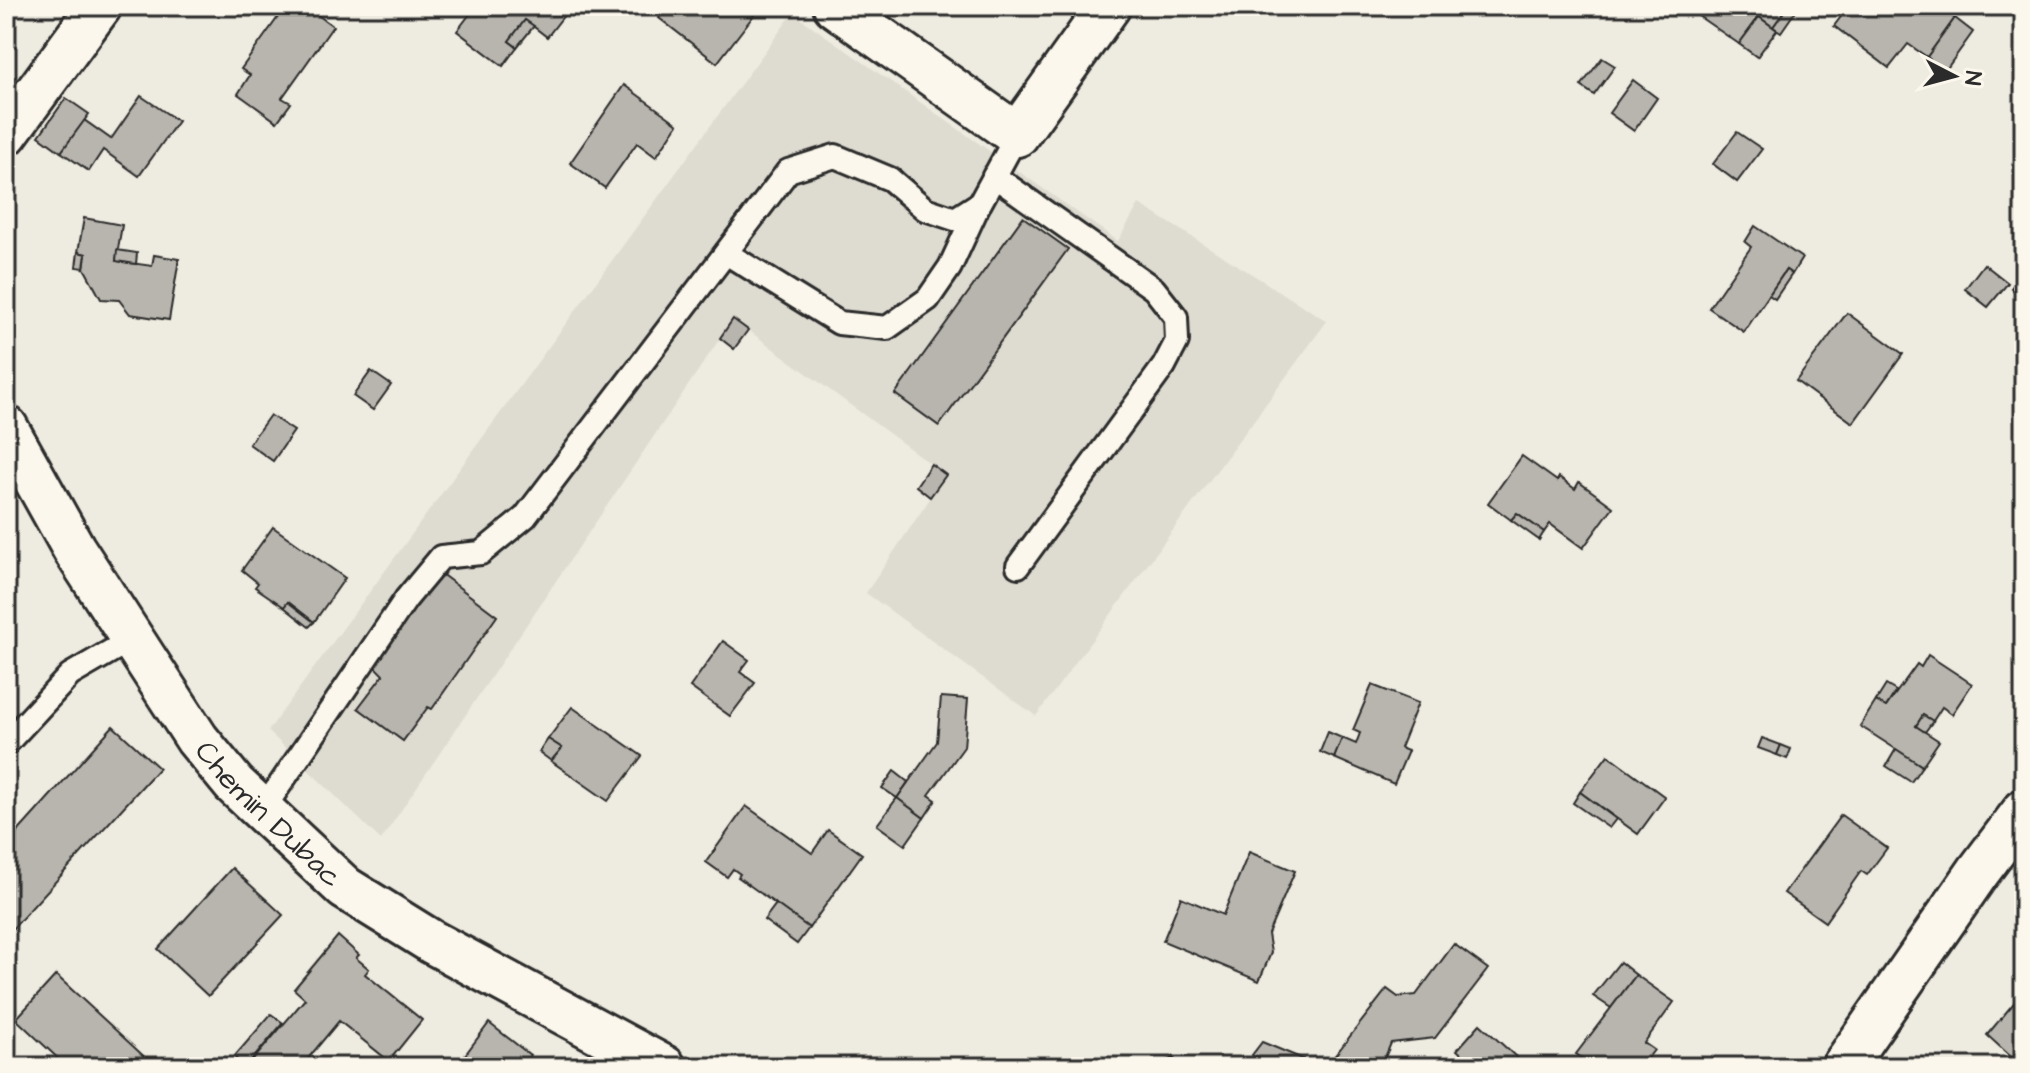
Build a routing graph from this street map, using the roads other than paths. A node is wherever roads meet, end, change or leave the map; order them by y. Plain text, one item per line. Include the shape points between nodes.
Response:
1 (100, 6) edge
2 (835, 6) edge
3 (1109, 6) edge
4 (6, 134) edge
5 (1017, 135) junction
6 (994, 176) junction
7 (980, 203) junction
8 (726, 253) junction
9 (6, 427) edge
10 (1018, 566) dead end
11 (132, 639) junction
12 (6, 744) edge
13 (262, 811) junction
14 (2024, 811) edge
15 (664, 1067) edge
16 (1843, 1067) edge

1 - 4 street
2 - 5 street
3 - 5 street
5 - 6 lane
6 - 7 lane
6 - 10 lane via 1154,289 1176,317 1177,341 1164,366
7 - 8 lane via 955,219 925,209 890,179 835,156 788,171
7 - 8 lane via 950,267 928,299 887,328 839,323
8 - 13 lane via 525,517 481,553 441,557 406,599
9 - 11 street, Chemin Dubac
11 - 12 lane via 70,675
11 - 13 street, Chemin Dubac via 197,739
13 - 15 street, Chemin Dubac via 345,888 432,942
14 - 16 street

